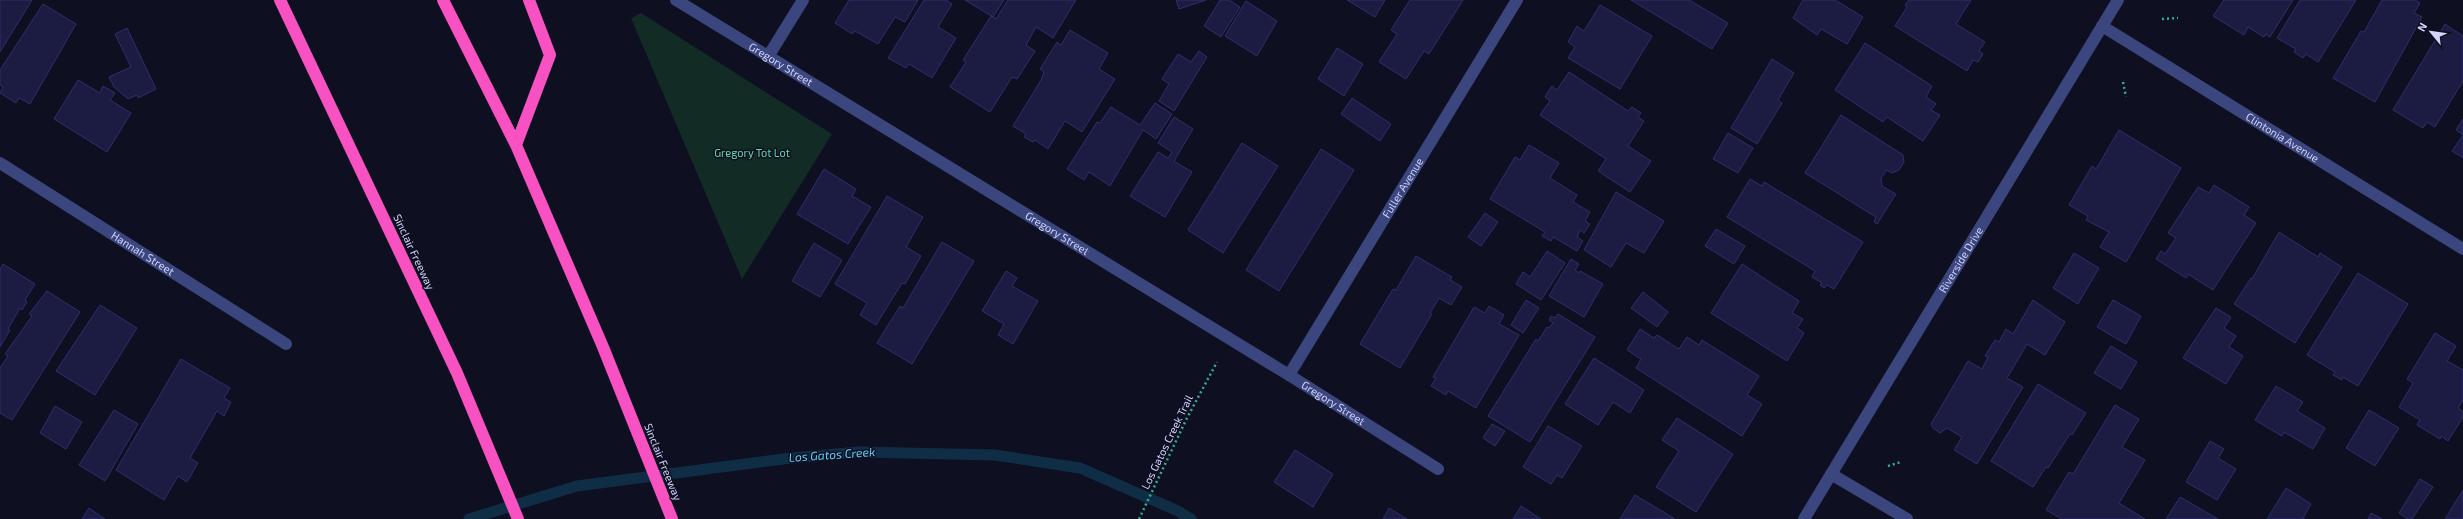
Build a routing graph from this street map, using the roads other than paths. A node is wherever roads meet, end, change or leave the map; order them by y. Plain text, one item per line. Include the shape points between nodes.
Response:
1 (280, 0) edge
2 (443, 0) edge
3 (529, 0) edge
4 (676, 0) edge
5 (803, 0) edge
6 (1517, 0) edge
7 (2118, 0) edge
8 (2102, 26) junction
9 (769, 55) junction
10 (516, 145) junction
11 (0, 163) edge
12 (2463, 249) edge
13 (286, 344) dead end
14 (1289, 375) junction
15 (1438, 469) dead end
16 (1831, 474) junction
17 (518, 519) edge
18 (672, 519) edge
19 (1804, 519) edge
20 (1907, 519) edge

1 - 17 highway, Sinclair Freeway via 457,373
2 - 10 highway, Sinclair Freeway
3 - 10 highway via 550,55
4 - 9 street, Gregory Street
5 - 9 street
6 - 14 street, Fuller Avenue
7 - 8 street, Riverside Drive
8 - 12 street, Clintonia Avenue
8 - 16 street, Riverside Drive
9 - 14 street, Gregory Street
10 - 18 highway, Sinclair Freeway
11 - 13 street, Hannah Street
14 - 15 street, Gregory Street
16 - 19 street, Riverside Drive
16 - 20 street

